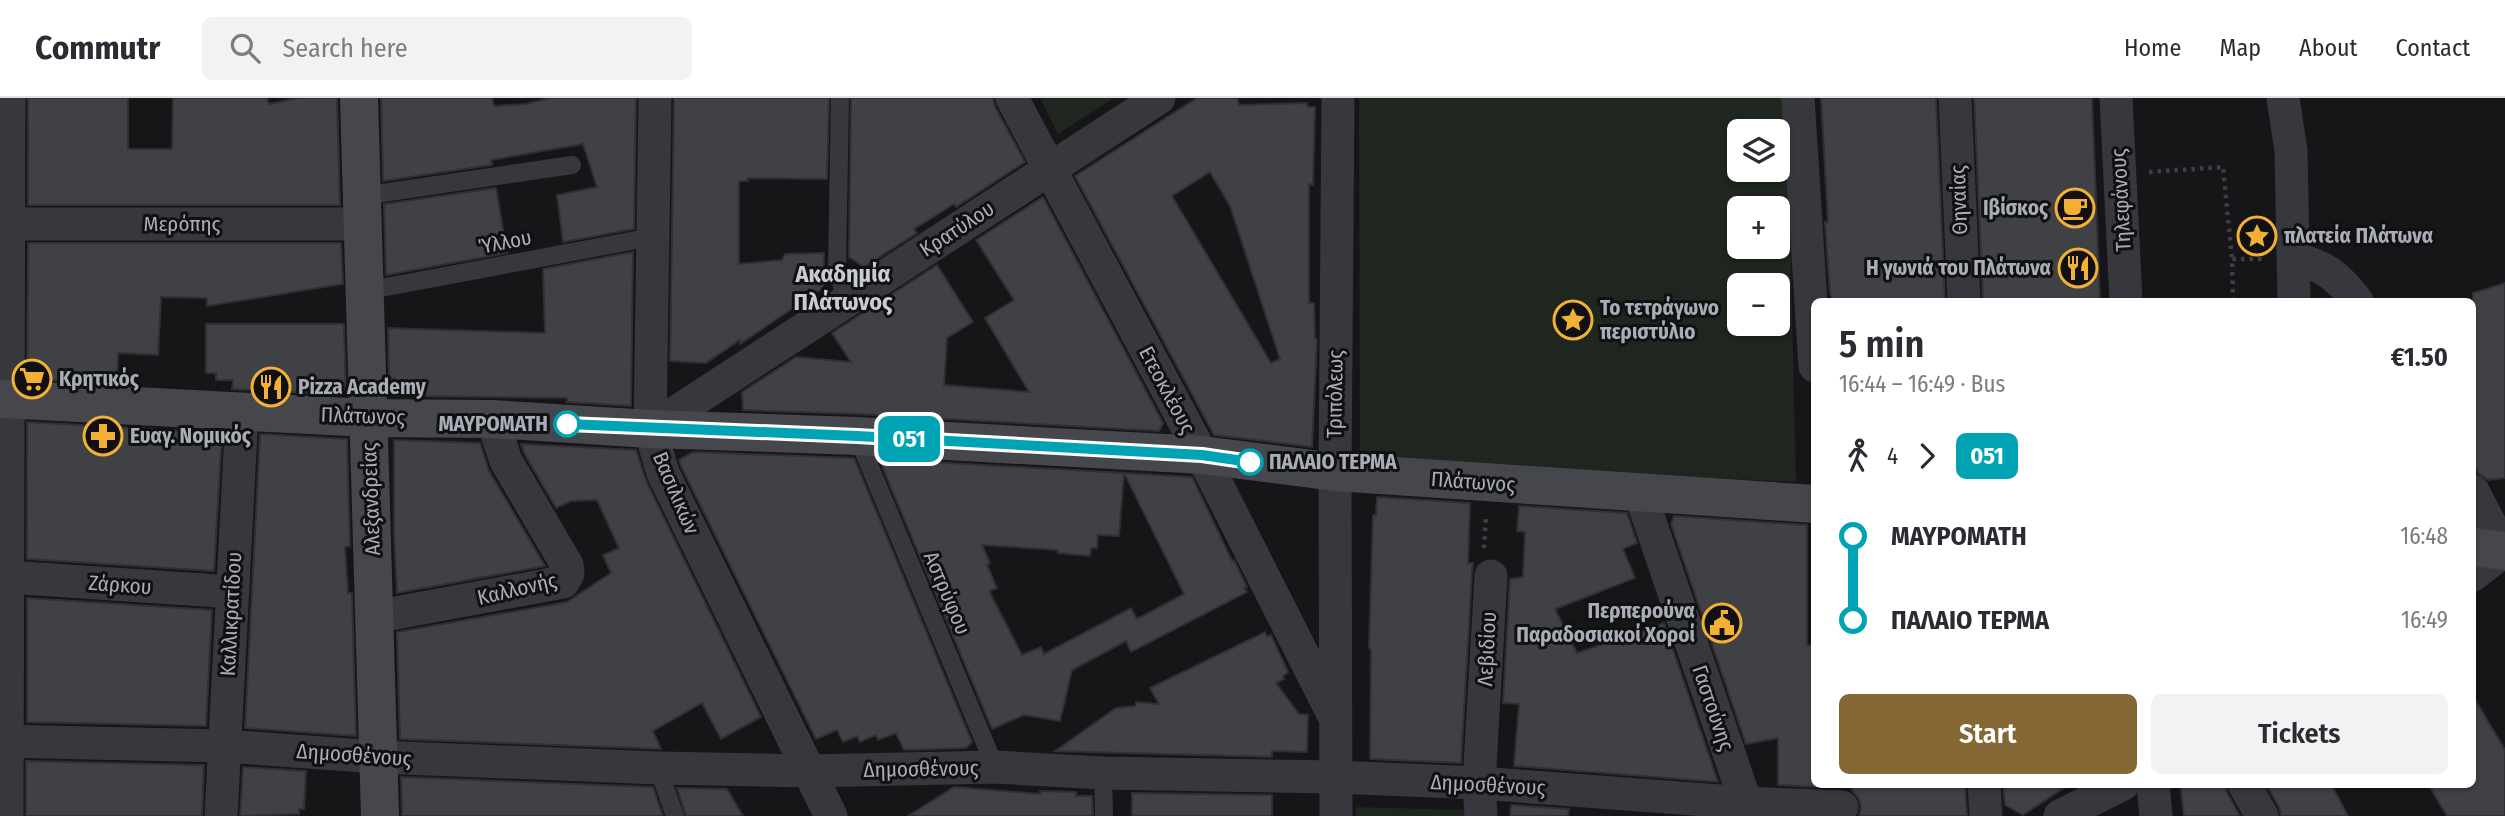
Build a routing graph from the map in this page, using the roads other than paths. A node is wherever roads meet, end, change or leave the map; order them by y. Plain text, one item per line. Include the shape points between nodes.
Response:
1 (9, 98) edge
2 (359, 98) edge
3 (655, 98) edge
4 (840, 98) edge
5 (1012, 98) edge
6 (1159, 98) edge
7 (1338, 98) edge
8 (1798, 98) edge
9 (1955, 98) edge
10 (2116, 98) edge
11 (2283, 98) edge
12 (572, 165) dead end
13 (1049, 170) junction
14 (363, 211) junction
15 (4, 224) edge
16 (652, 237) junction
17 (2295, 260) junction
18 (365, 291) junction
19 (1964, 298) edge
20 (2126, 298) edge
21 (2294, 298) edge
22 (2354, 298) edge
23 (846, 301) junction
24 (1811, 303) edge
25 (4, 400) edge
26 (242, 412) junction
27 (369, 418) junction
28 (492, 419) junction
29 (650, 429) junction
30 (857, 436) junction
31 (1202, 455) junction
32 (1335, 472) junction
33 (1640, 493) junction
34 (2476, 498) edge
35 (1811, 504) edge
36 (2497, 551) edge
37 (2476, 572) edge
38 (1491, 576) road end
39 (8, 577) junction
40 (233, 592) junction
41 (374, 617) junction
42 (1336, 721) junction
43 (4, 741) edge
44 (224, 746) junction
45 (378, 757) junction
46 (995, 767) junction
47 (658, 768) junction
48 (808, 771) junction
49 (1103, 773) junction
50 (1335, 778) junction
51 (1479, 783) junction
52 (1984, 788) edge
53 (2115, 788) edge
54 (2153, 788) edge
55 (2246, 788) edge
56 (1841, 802) edge
57 (1746, 803) junction
58 (7, 816) edge
59 (221, 816) edge
60 (380, 816) edge
61 (675, 816) edge
62 (831, 816) edge
63 (1104, 816) edge
64 (1336, 816) edge
65 (1481, 816) edge
66 (1986, 816) edge
67 (2060, 816) edge
68 (2156, 816) edge
69 (2262, 816) edge

1 - 15 street
2 - 14 street, Αλεξανδρείας
3 - 16 street, Βασιλικών
4 - 23 lane via 837,268
5 - 13 street, Ετεοκλέους
6 - 13 street, Κρατύλου
7 - 32 street, Τριπόλεως
8 - 24 street
9 - 19 street, Θηναίας
10 - 20 street, Τηλεφάνους
11 - 17 street via 2291,152
12 - 14 lane, Μερόπης
13 - 23 street, Κρατύλου
13 - 31 street, Ετεοκλέους
14 - 15 street, Μερόπης
14 - 18 street, Αλεξανδρείας
15 - 25 street
16 - 18 lane, Ύλλου
16 - 29 street, Βασιλικών
17 - 21 street
17 - 22 street via 2327,269
18 - 27 street, Αλεξανδρείας
23 - 29 street, Κρατύλου
25 - 26 street, Πλάτωνος
25 - 39 street
26 - 27 street, Πλάτωνος
26 - 40 street, Καλλικρατίδου
27 - 28 street, Πλάτωνος
27 - 41 street, Αλεξανδρείας
28 - 29 street, Πλάτωνος
28 - 41 street, Καλλονής via 506,461 568,565 568,574 563,582
29 - 30 street, Πλάτωνος
29 - 48 street, Βασιλικών via 663,473
30 - 31 street, Πλάτωνος
30 - 46 lane, Αστρύφου
31 - 32 street, Πλάτωνος
31 - 42 street, Ετεοκλέους
32 - 33 street, Πλάτωνος
32 - 42 street, Τριπόλεως
33 - 35 street, Πλάτωνος
33 - 57 street, Γαστούνης
34 - 36 street
36 - 37 street
38 - 51 street, Λεβιδίου
39 - 40 street, Ζάρκου
39 - 43 street
40 - 44 street, Καλλικρατίδου
41 - 45 street, Αλεξανδρείας
42 - 50 street, Τριπόλεως
43 - 44 street, Δημοσθένους
43 - 58 street
44 - 45 street, Δημοσθένους
44 - 59 street, Καλλικρατίδου
45 - 47 street, Δημοσθένους
45 - 60 street, Αλεξανδρείας
46 - 48 street, Δημοσθένους
46 - 49 street, Δημοσθένους
47 - 48 street, Δημοσθένους
47 - 61 lane
48 - 62 street, Βασιλικών
49 - 50 street, Δημοσθένους
49 - 63 lane
50 - 51 street, Δημοσθένους
50 - 64 street, Τριπόλεως
51 - 57 street, Δημοσθένους
51 - 65 street, Λεβιδίου
52 - 66 street
53 - 67 street
54 - 68 street
55 - 69 street
56 - 57 street, Δημοσθένους

